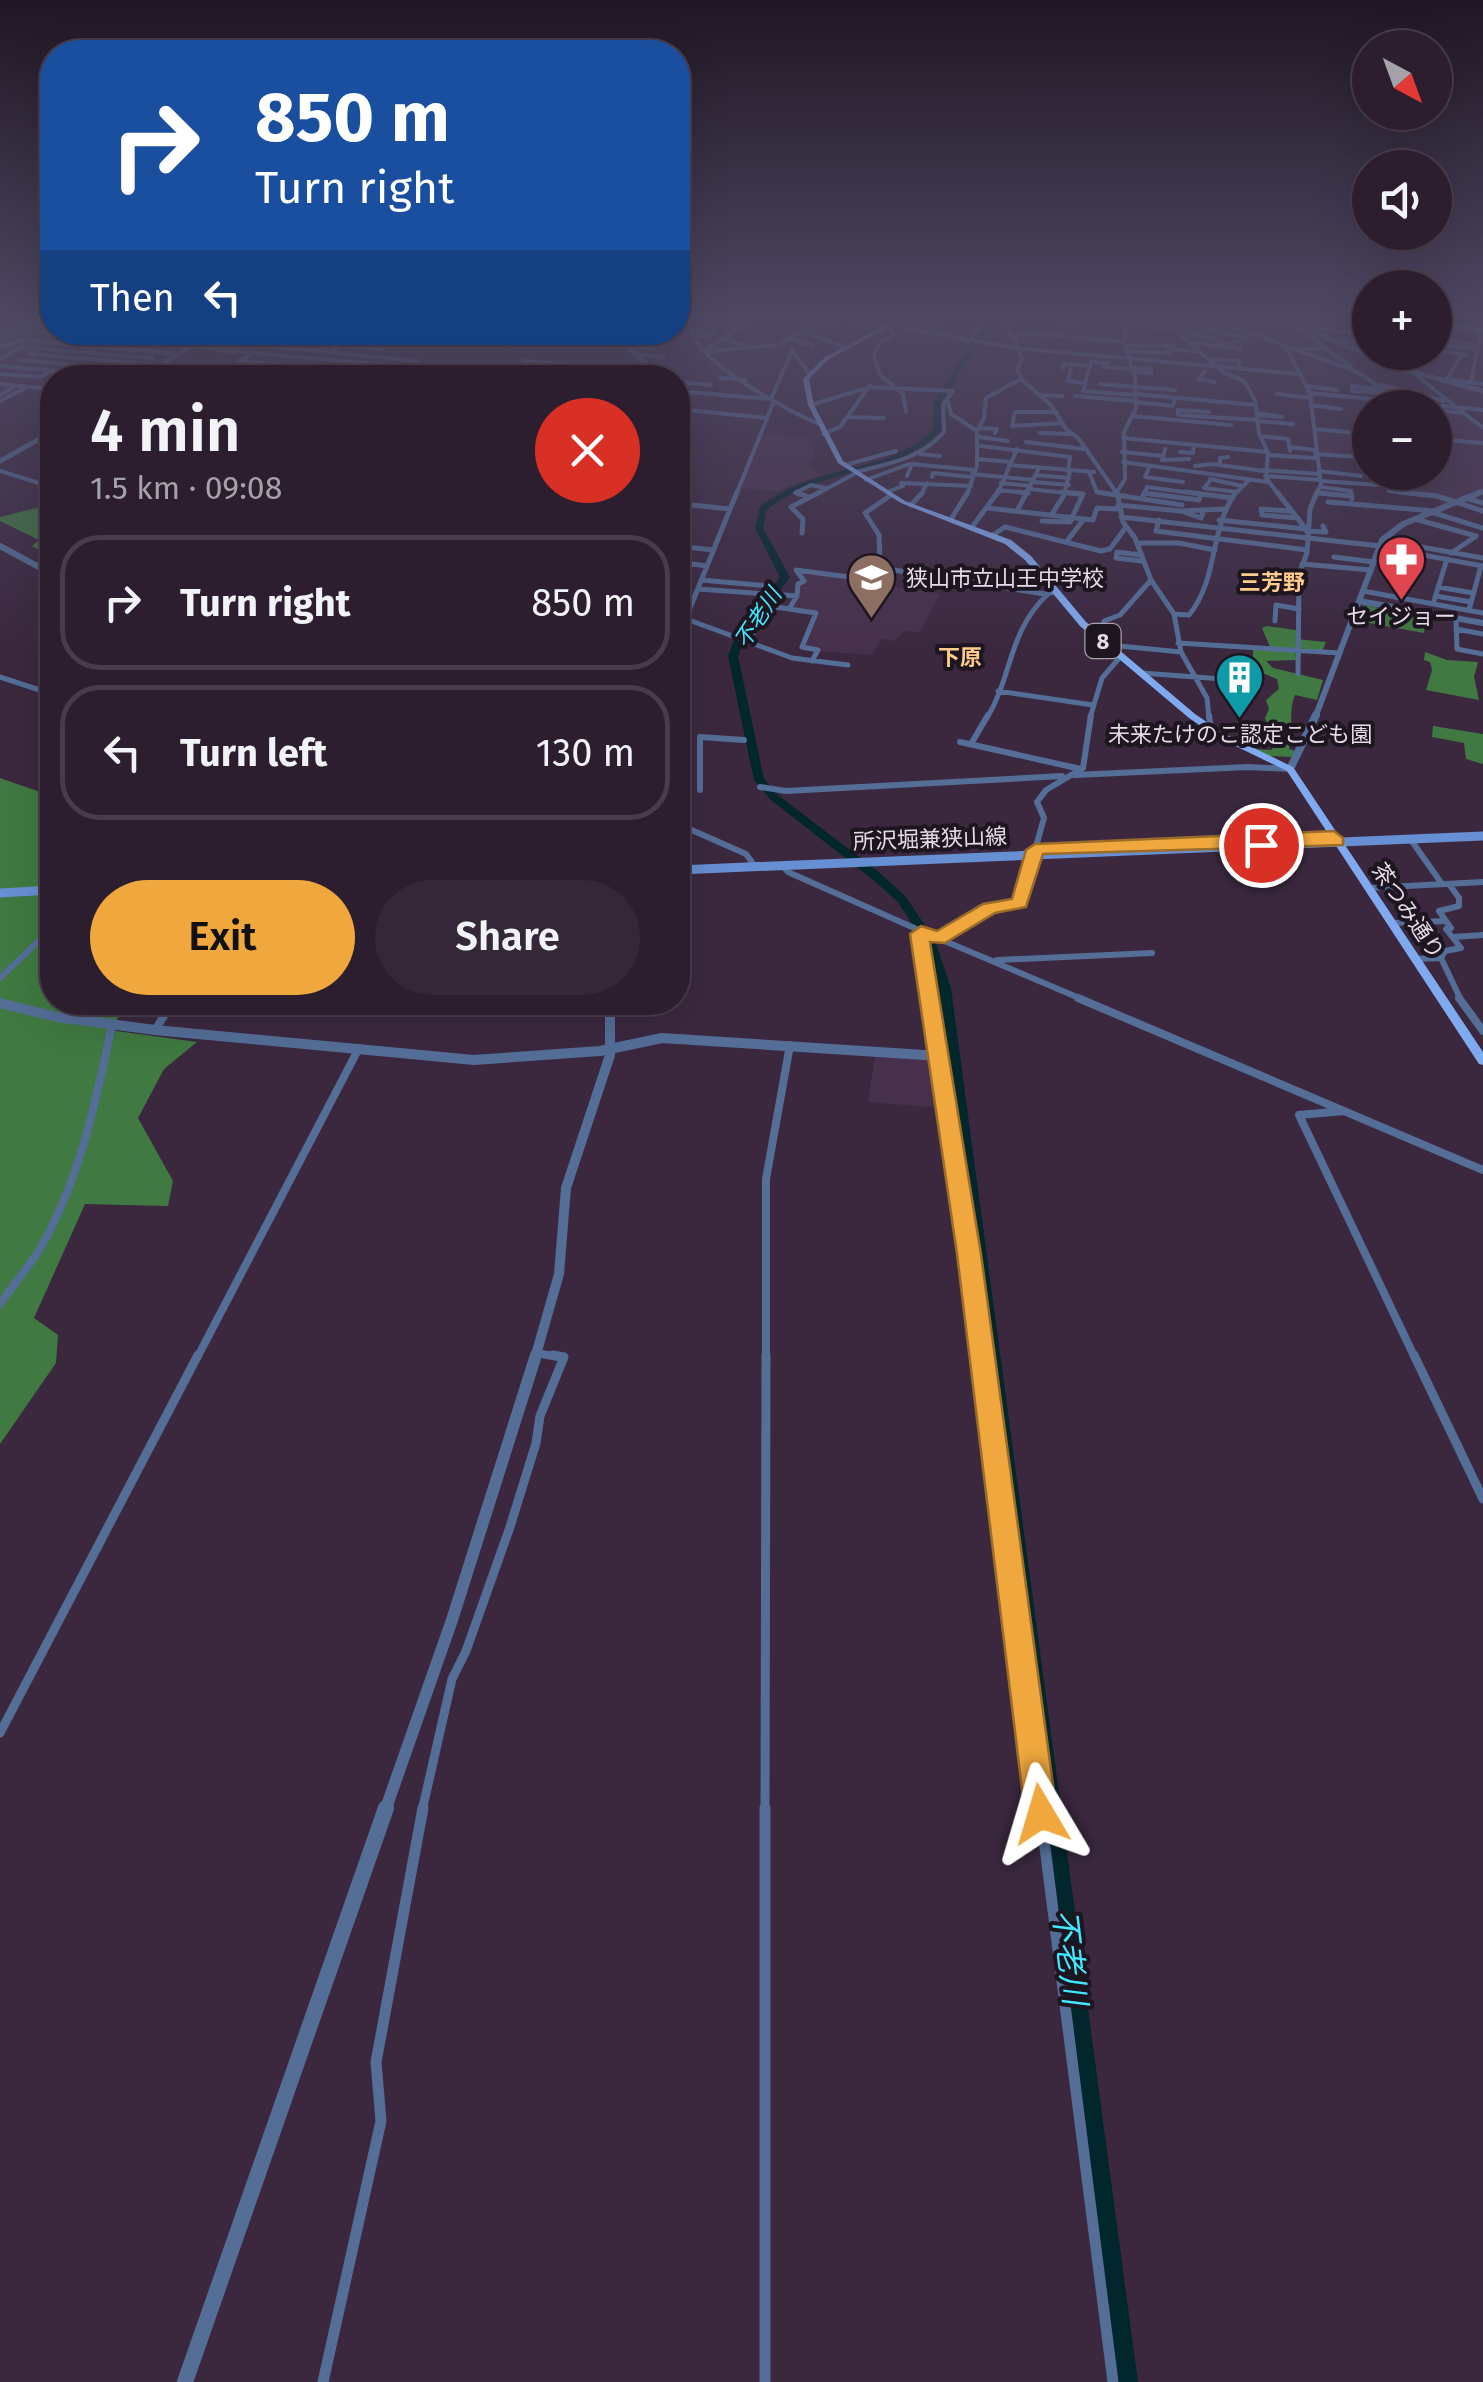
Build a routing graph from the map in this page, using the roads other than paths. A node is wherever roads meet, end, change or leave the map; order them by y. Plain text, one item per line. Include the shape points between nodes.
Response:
1 (762, 428) edge
2 (821, 428) edge
3 (839, 428) edge
4 (944, 428) edge
5 (973, 428) edge
6 (980, 428) edge
7 (1068, 428) edge
8 (1127, 428) edge
9 (1259, 428) edge
10 (1315, 430) joint
11 (979, 432) junction
12 (1013, 432) dead end
13 (995, 433) dead end
14 (1040, 433) dead end
15 (1352, 433) edge
16 (824, 434) junction
17 (1073, 434) junction
18 (1260, 436) junction
19 (1123, 438) junction
20 (40, 439) edge
21 (1452, 440) edge
22 (1008, 441) junction
23 (1026, 442) dead end
24 (1483, 443) edge
25 (1194, 444) junction
26 (980, 446) junction
27 (1206, 446) junction
28 (1004, 448) junction
29 (1017, 449) junction
30 (1084, 449) junction
31 (896, 451) dead end
32 (1122, 452) junction
33 (1180, 452) dead end
34 (1213, 452) dead end
35 (1032, 453) junction
36 (1268, 453) junction
37 (1315, 454) junction
38 (916, 455) junction
39 (1054, 455) junction
40 (1166, 455) junction
41 (940, 456) dead end
42 (1228, 457) dead end
43 (1352, 457) edge
44 (978, 459) junction
45 (1188, 459) dead end
46 (0, 462) edge
47 (1123, 462) junction
48 (912, 464) junction
49 (1010, 464) junction
50 (1211, 464) junction
51 (1220, 464) junction
52 (1025, 466) junction
53 (1194, 466) dead end
54 (1038, 468) junction
55 (1047, 469) junction
56 (852, 470) junction
57 (1164, 470) junction
58 (1069, 471) junction
59 (0, 472) edge
60 (1089, 472) junction
61 (1124, 472) junction
62 (1147, 472) junction
63 (1104, 473) junction
64 (1186, 473) junction
65 (972, 474) junction
66 (1265, 475) junction
67 (907, 476) dead end
68 (932, 477) dead end
69 (1210, 477) junction
70 (1352, 477) edge
71 (1003, 479) junction
72 (866, 480) junction
73 (1249, 480) junction
74 (1320, 481) junction
75 (1183, 482) junction
76 (40, 484) edge
77 (927, 484) junction
78 (1032, 484) junction
79 (1352, 484) edge
80 (1068, 485) junction
81 (971, 486) junction
82 (1242, 486) junction
83 (825, 488) junction
84 (998, 490) junction
85 (1389, 490) edge
86 (1180, 491) junction
87 (1117, 492) junction
88 (889, 494) junction
89 (1144, 494) junction
90 (1201, 494) junction
91 (1235, 495) junction
92 (1481, 496) edge
93 (808, 497) junction
94 (1352, 498) dead end
95 (1328, 502) dead end
96 (1454, 503) junction
97 (692, 504) dead end
98 (911, 505) junction
99 (1182, 505) junction
100 (1118, 507) junction
101 (987, 508) junction
102 (730, 509) junction
103 (1018, 509) junction
104 (1224, 509) junction
105 (1483, 510) edge
106 (1289, 511) junction
107 (1432, 512) junction
108 (1052, 514) junction
109 (1074, 517) junction
110 (1121, 517) junction
111 (1298, 518) junction
112 (951, 519) junction
113 (1084, 519) junction
114 (1415, 519) junction
115 (1159, 520) junction
116 (1218, 520) junction
117 (1042, 521) dead end
118 (1056, 523) junction
119 (1323, 526) dead end
120 (972, 527) junction
121 (1126, 527) junction
122 (1219, 529) junction
123 (1306, 530) junction
124 (1483, 530) edge
125 (802, 534) dead end
126 (994, 535) junction
127 (1046, 535) junction
128 (1476, 536) junction
129 (1216, 540) junction
130 (1307, 540) junction
131 (1067, 541) junction
132 (1138, 543) junction
133 (1380, 544) junction
134 (0, 546) edge
135 (690, 547) edge
136 (713, 550) junction
137 (1215, 550) junction
138 (1307, 550) junction
139 (1413, 553) junction
140 (1451, 553) junction
141 (1334, 556) dead end
142 (1348, 558) junction
143 (1322, 560) dead end
144 (1447, 560) junction
145 (1374, 562) junction
146 (1482, 563) edge
147 (691, 564) edge
148 (1302, 564) junction
149 (707, 566) junction
150 (875, 567) junction
151 (40, 568) edge
152 (1371, 570) junction
153 (1150, 580) junction
154 (690, 585) edge
155 (699, 585) junction
156 (769, 586) dead end
157 (1438, 587) junction
158 (1362, 591) junction
159 (1052, 593) junction
160 (1473, 593) junction
161 (797, 596) junction
162 (1436, 596) junction
163 (1398, 598) junction
164 (1358, 601) junction
165 (1471, 602) junction
166 (1433, 604) junction
167 (690, 608) edge
168 (789, 609) junction
169 (1300, 609) junction
170 (1468, 610) junction
171 (1483, 613) edge
172 (1174, 614) junction
173 (1456, 618) junction
174 (690, 620) edge
175 (1275, 621) dead end
176 (1483, 623) edge
177 (1456, 629) junction
178 (1483, 634) edge
179 (1100, 638) junction
180 (748, 639) junction
181 (1178, 643) junction
182 (1109, 646) junction
183 (1297, 649) junction
184 (1182, 652) junction
185 (1340, 654) junction
186 (1483, 654) edge
187 (1122, 656) junction
188 (812, 661) junction
189 (848, 666) dead end
190 (1142, 673) junction
191 (1298, 674) dead end
192 (0, 677) edge
193 (1196, 678) junction
194 (1236, 680) dead end
195 (40, 690) edge
196 (998, 691) junction
197 (1094, 705) junction
198 (1211, 730) junction
199 (744, 740) dead end
200 (960, 742) dead end
201 (971, 744) junction
202 (1081, 769) junction
203 (1290, 769) junction
204 (1070, 775) junction
205 (760, 788) dead end
206 (700, 790) dead end
207 (690, 829) edge
208 (1483, 834) edge
209 (1335, 839) junction
210 (1410, 840) junction
211 (1034, 852) junction
212 (845, 860) junction
213 (752, 862) junction
214 (782, 865) junction
215 (690, 866) edge
216 (690, 867) edge
217 (1483, 882) edge
218 (1446, 884) junction
219 (1369, 888) junction
220 (40, 891) edge
221 (0, 896) edge
222 (40, 898) edge
223 (1446, 921) junction
224 (1392, 923) junction
225 (921, 931) junction
226 (1483, 935) edge
227 (1452, 937) junction
228 (938, 938) junction
229 (40, 940) edge
230 (1152, 954) dead end
231 (1442, 958) junction
232 (1416, 959) junction
233 (991, 960) junction
234 (0, 978) edge
235 (0, 1003) edge
236 (40, 1014) edge
237 (46, 1015) edge
238 (164, 1015) edge
239 (610, 1015) edge
240 (112, 1025) junction
241 (154, 1030) junction
242 (1483, 1030) edge
243 (790, 1045) junction
244 (359, 1048) junction
245 (611, 1049) junction
246 (940, 1056) junction
247 (1483, 1061) edge
248 (1345, 1111) junction
249 (1483, 1170) edge
250 (0, 1304) edge
251 (536, 1353) junction
252 (1483, 1499) edge
253 (0, 1732) edge
254 (185, 2382) edge
255 (323, 2382) edge
256 (765, 2382) edge
257 (1113, 2382) edge

1 - 102 street
2 - 16 main road, 8
3 - 16 street
4 - 38 street via 934,445
5 - 11 street
6 - 11 street
7 - 17 street
8 - 19 street
9 - 18 street
10 - 15 street
10 - 37 street
11 - 13 street
11 - 22 street
11 - 26 street
12 - 22 street
14 - 17 street
16 - 56 main road, 8
17 - 30 street
18 - 36 street
18 - 37 street via 1288,438 1289,449
19 - 25 street
19 - 32 street
20 - 46 street
21 - 24 street
22 - 28 street
23 - 30 street
25 - 27 street
25 - 33 street via 1194,454
26 - 28 street
26 - 44 street
27 - 34 street
27 - 36 street
28 - 29 street
29 - 35 street
29 - 49 street
30 - 63 street
31 - 56 street
32 - 40 street
32 - 47 street
35 - 39 street
35 - 52 street
36 - 37 street
36 - 66 street
37 - 43 street
37 - 74 street
38 - 41 street
38 - 48 street
38 - 56 street
39 - 55 street
39 - 58 street via 1070,457
40 - 45 street
40 - 57 street
42 - 51 street
44 - 49 street
44 - 65 street
47 - 61 street
47 - 62 street
48 - 65 street
48 - 67 street
48 - 72 street
49 - 52 street
49 - 71 street
50 - 51 street
50 - 53 street
50 - 69 street
51 - 66 street
52 - 54 street
54 - 55 street
54 - 78 street
55 - 58 street
56 - 72 main road, 8
56 - 83 street
57 - 62 street
57 - 64 street
58 - 60 street
58 - 80 street
59 - 76 street
60 - 63 street
60 - 87 street via 1098,492
61 - 62 street
61 - 87 street
62 - 75 street
63 - 87 street
64 - 69 street
64 - 75 street
65 - 68 street
65 - 71 street
65 - 81 street
66 - 73 street
66 - 74 street
66 - 106 street
69 - 73 street
69 - 82 street
69 - 91 street via 1204,488
70 - 74 street
71 - 78 street
71 - 84 street
72 - 88 main road, 8
73 - 82 street
74 - 79 street
74 - 94 street
74 - 123 street
75 - 86 street
77 - 81 street
77 - 88 street via 901,483
77 - 98 street
78 - 80 street
78 - 80 street
78 - 84 street
78 - 103 street
80 - 108 street
80 - 109 street via 1083,494
81 - 112 street
82 - 91 street
83 - 93 street
83 - 93 street via 796,492
84 - 101 street
85 - 96 street
86 - 89 street via 1147,487
86 - 90 street
87 - 89 street
87 - 100 street
88 - 98 main road, 8
88 - 150 street via 865,513 874,518 884,550
89 - 99 street via 1141,499
90 - 91 street
90 - 99 street
91 - 104 street
92 - 96 street
93 - 125 street via 791,507 804,520
95 - 107 street
96 - 105 street
96 - 107 street
97 - 102 street
98 - 112 main road, 8
99 - 100 street
99 - 104 street via 1201,518 1204,510
100 - 110 street
100 - 113 street via 1097,508 1093,520
101 - 103 street
101 - 120 street
102 - 136 street
103 - 108 street
104 - 116 street
106 - 111 street
106 - 111 street via 1261,509 1262,516
107 - 114 street
107 - 124 street
108 - 109 street
109 - 113 street
109 - 118 street
110 - 115 street
110 - 121 street
111 - 123 street
112 - 120 main road, 8
113 - 131 street
114 - 128 street
114 - 133 street
115 - 122 street
115 - 129 street via 1156,530
116 - 122 street
116 - 123 street
117 - 118 street
118 - 127 street
119 - 123 street via 1326,532
120 - 126 main road, 8
121 - 131 street via 1105,550
121 - 132 street
122 - 129 street
122 - 130 street
123 - 130 street
124 - 128 street
126 - 127 street via 1005,526
126 - 159 main road, 8 via 1022,552
127 - 131 street
128 - 140 street
129 - 137 street
129 - 138 street
130 - 133 street
130 - 138 street
132 - 137 street
132 - 153 street
133 - 139 street
133 - 140 street
133 - 145 street
134 - 151 street
135 - 136 street
136 - 149 street
137 - 172 street via 1196,608
138 - 148 street
139 - 144 street
139 - 163 street
140 - 146 street
141 - 142 street
142 - 143 street
142 - 145 street
144 - 146 street
144 - 157 street
145 - 152 street
146 - 160 street
147 - 149 street
148 - 152 street
148 - 169 street
149 - 155 street
150 - 159 street
150 - 161 street via 857,578 796,570 804,580
152 - 158 street
153 - 172 street
153 - 179 street via 1120,615 1104,621
154 - 155 street
155 - 156 street
155 - 161 street
155 - 167 street
157 - 160 street
157 - 162 street
158 - 163 street
158 - 164 street
159 - 179 main road, 8
159 - 196 street via 1019,630
160 - 165 street
161 - 168 street
162 - 165 street
162 - 166 street
163 - 166 street
164 - 173 street
164 - 185 street
165 - 170 street
166 - 170 street
168 - 180 street via 776,608
168 - 188 street via 816,613 802,647 818,650
169 - 175 street via 1276,605
169 - 183 street
170 - 171 street
172 - 181 street
173 - 176 street
173 - 177 street
174 - 180 street
177 - 178 street
177 - 186 street via 1457,649
179 - 182 main road, 8
180 - 188 street
181 - 183 street
181 - 184 street
182 - 184 street
182 - 187 main road, 8
183 - 185 street
183 - 191 street
184 - 193 street
185 - 203 street
187 - 190 main road, 8
187 - 197 street
188 - 189 street
190 - 193 street
190 - 198 main road, 8
192 - 195 street
193 - 194 street
193 - 198 street via 1207,698
196 - 197 street
196 - 201 street
197 - 202 street
198 - 203 main road, 8
199 - 206 street via 700,737
200 - 201 street
201 - 202 street
202 - 204 street
203 - 204 street
203 - 209 main road, 茶つみ通り
204 - 205 street
204 - 211 street via 1038,802 1044,818
207 - 213 street
208 - 209 main road, 所沢堀兼狭山線
208 - 210 main road, 所沢堀兼狭山線
209 - 210 main road, 所沢堀兼狭山線
209 - 211 main road, 所沢堀兼狭山線
209 - 219 main road, 茶つみ通り
210 - 218 street
211 - 212 main road, 所沢堀兼狭山線
211 - 228 street via 1020,903 990,908
212 - 213 main road, 所沢堀兼狭山線
212 - 214 main road, 所沢堀兼狭山線
213 - 215 main road, 所沢堀兼狭山線
214 - 216 main road, 所沢堀兼狭山線
214 - 225 street
217 - 218 street
218 - 219 street
218 - 223 street via 1459,898 1458,906 1440,912
219 - 224 main road, 茶つみ通り
220 - 221 main road
221 - 222 main road
223 - 224 street
223 - 227 street
224 - 232 main road, 茶つみ通り
225 - 228 street
225 - 246 street
226 - 227 street
227 - 231 street via 1461,948 1445,950
228 - 233 street
229 - 234 street
230 - 233 street
231 - 232 street
231 - 242 street via 1452,987
232 - 247 main road, 茶つみ通り
233 - 248 street
235 - 236 street
237 - 240 street
238 - 241 street
239 - 245 street
240 - 241 street
240 - 250 street via 67,1190 40,1248
241 - 244 street
243 - 245 street via 662,1038
243 - 246 street
243 - 256 street via 766,1179
244 - 245 street via 487,1060
244 - 253 street
245 - 251 street via 566,1188 558,1274
246 - 257 street
248 - 249 street
248 - 252 street via 1299,1115
251 - 254 street via 452,1620
251 - 255 street via 564,1357 444,1712 376,2062 380,2121

